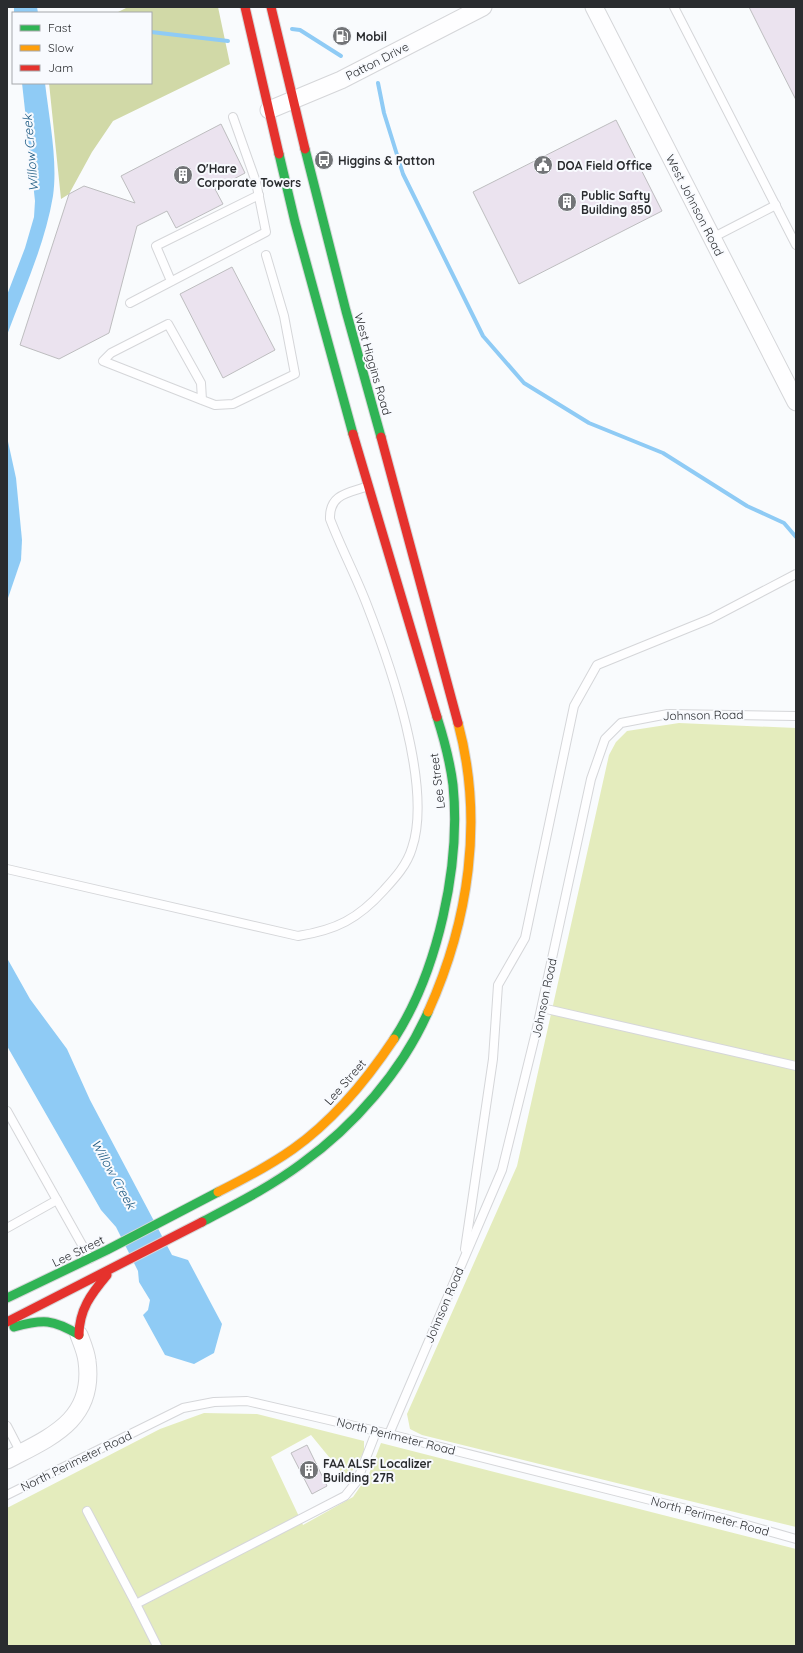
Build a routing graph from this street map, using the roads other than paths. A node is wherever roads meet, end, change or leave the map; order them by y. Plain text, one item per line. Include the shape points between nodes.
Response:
1 (245, 7) edge
2 (271, 7) edge
3 (483, 7) edge
4 (594, 7) edge
5 (674, 7) edge
6 (292, 102) junction
7 (270, 110) junction
8 (233, 117) dead end
9 (258, 195) junction
10 (776, 205) junction
11 (712, 238) junction
12 (796, 245) edge
13 (266, 255) dead end
14 (171, 281) junction
15 (130, 303) dead end
16 (202, 400) junction
17 (796, 402) edge
18 (367, 486) junction
19 (796, 574) edge
20 (796, 716) edge
21 (7, 869) edge
22 (542, 1008) junction
23 (796, 1066) edge
24 (7, 1112) edge
25 (57, 1200) junction
26 (7, 1228) edge
27 (90, 1259) junction
28 (464, 1260) junction
29 (113, 1268) junction
30 (7, 1298) edge
31 (7, 1322) edge
32 (7, 1329) edge
33 (79, 1335) junction
34 (7, 1426) edge
35 (376, 1432) junction
36 (389, 1434) junction
37 (14, 1456) edge
38 (7, 1495) edge
39 (87, 1511) dead end
40 (796, 1539) edge
41 (136, 1604) junction
42 (158, 1646) edge

1 - 7 main road
2 - 6 main road, West Higgins Road
3 - 6 street, Patton Drive via 341,80
4 - 11 street, West Johnson Road
5 - 10 lane
6 - 7 street, Patton Drive
6 - 29 main road, West Higgins Road via 468,767 472,809 463,917 450,964 420,1030 375,1094 342,1130 313,1155 253,1194
7 - 18 main road via 297,230
8 - 9 lane via 256,182
9 - 14 lane via 266,232
9 - 14 lane via 156,246
10 - 11 lane
10 - 12 lane
11 - 17 street, West Johnson Road
13 - 16 lane via 284,316 295,374 233,404 215,405
14 - 15 lane
16 - 16 lane via 132,372 103,361 110,353 168,324 201,383
18 - 21 lane via 336,498 329,508 330,519 367,604 394,685 412,749 417,789 417,816 412,848 400,873 378,897 352,919 324,932 298,936
18 - 27 main road, Lee Street via 436,709 453,787 452,867 444,917 433,958 409,1014 388,1048 362,1084 304,1141 273,1162
19 - 28 lane via 710,619 597,666 574,706 525,938 498,985 493,1059
20 - 22 lane, Johnson Road via 668,714 621,723 605,739 591,779
22 - 23 lane
22 - 28 lane, Johnson Road via 502,1170
24 - 25 lane
25 - 26 lane
25 - 27 lane
27 - 30 main road, Lee Street
28 - 36 lane, Johnson Road
29 - 31 main road
29 - 33 main road via 85,1301 79,1317
32 - 33 main road via 47,1320 60,1322
33 - 37 street via 87,1360 88,1392 76,1416 54,1435
34 - 37 lane
35 - 36 lane, North Perimeter Road
35 - 38 lane, North Perimeter Road via 247,1401 214,1402 183,1408
35 - 41 lane via 357,1481 345,1496
36 - 40 lane, North Perimeter Road
39 - 41 lane
41 - 42 lane

